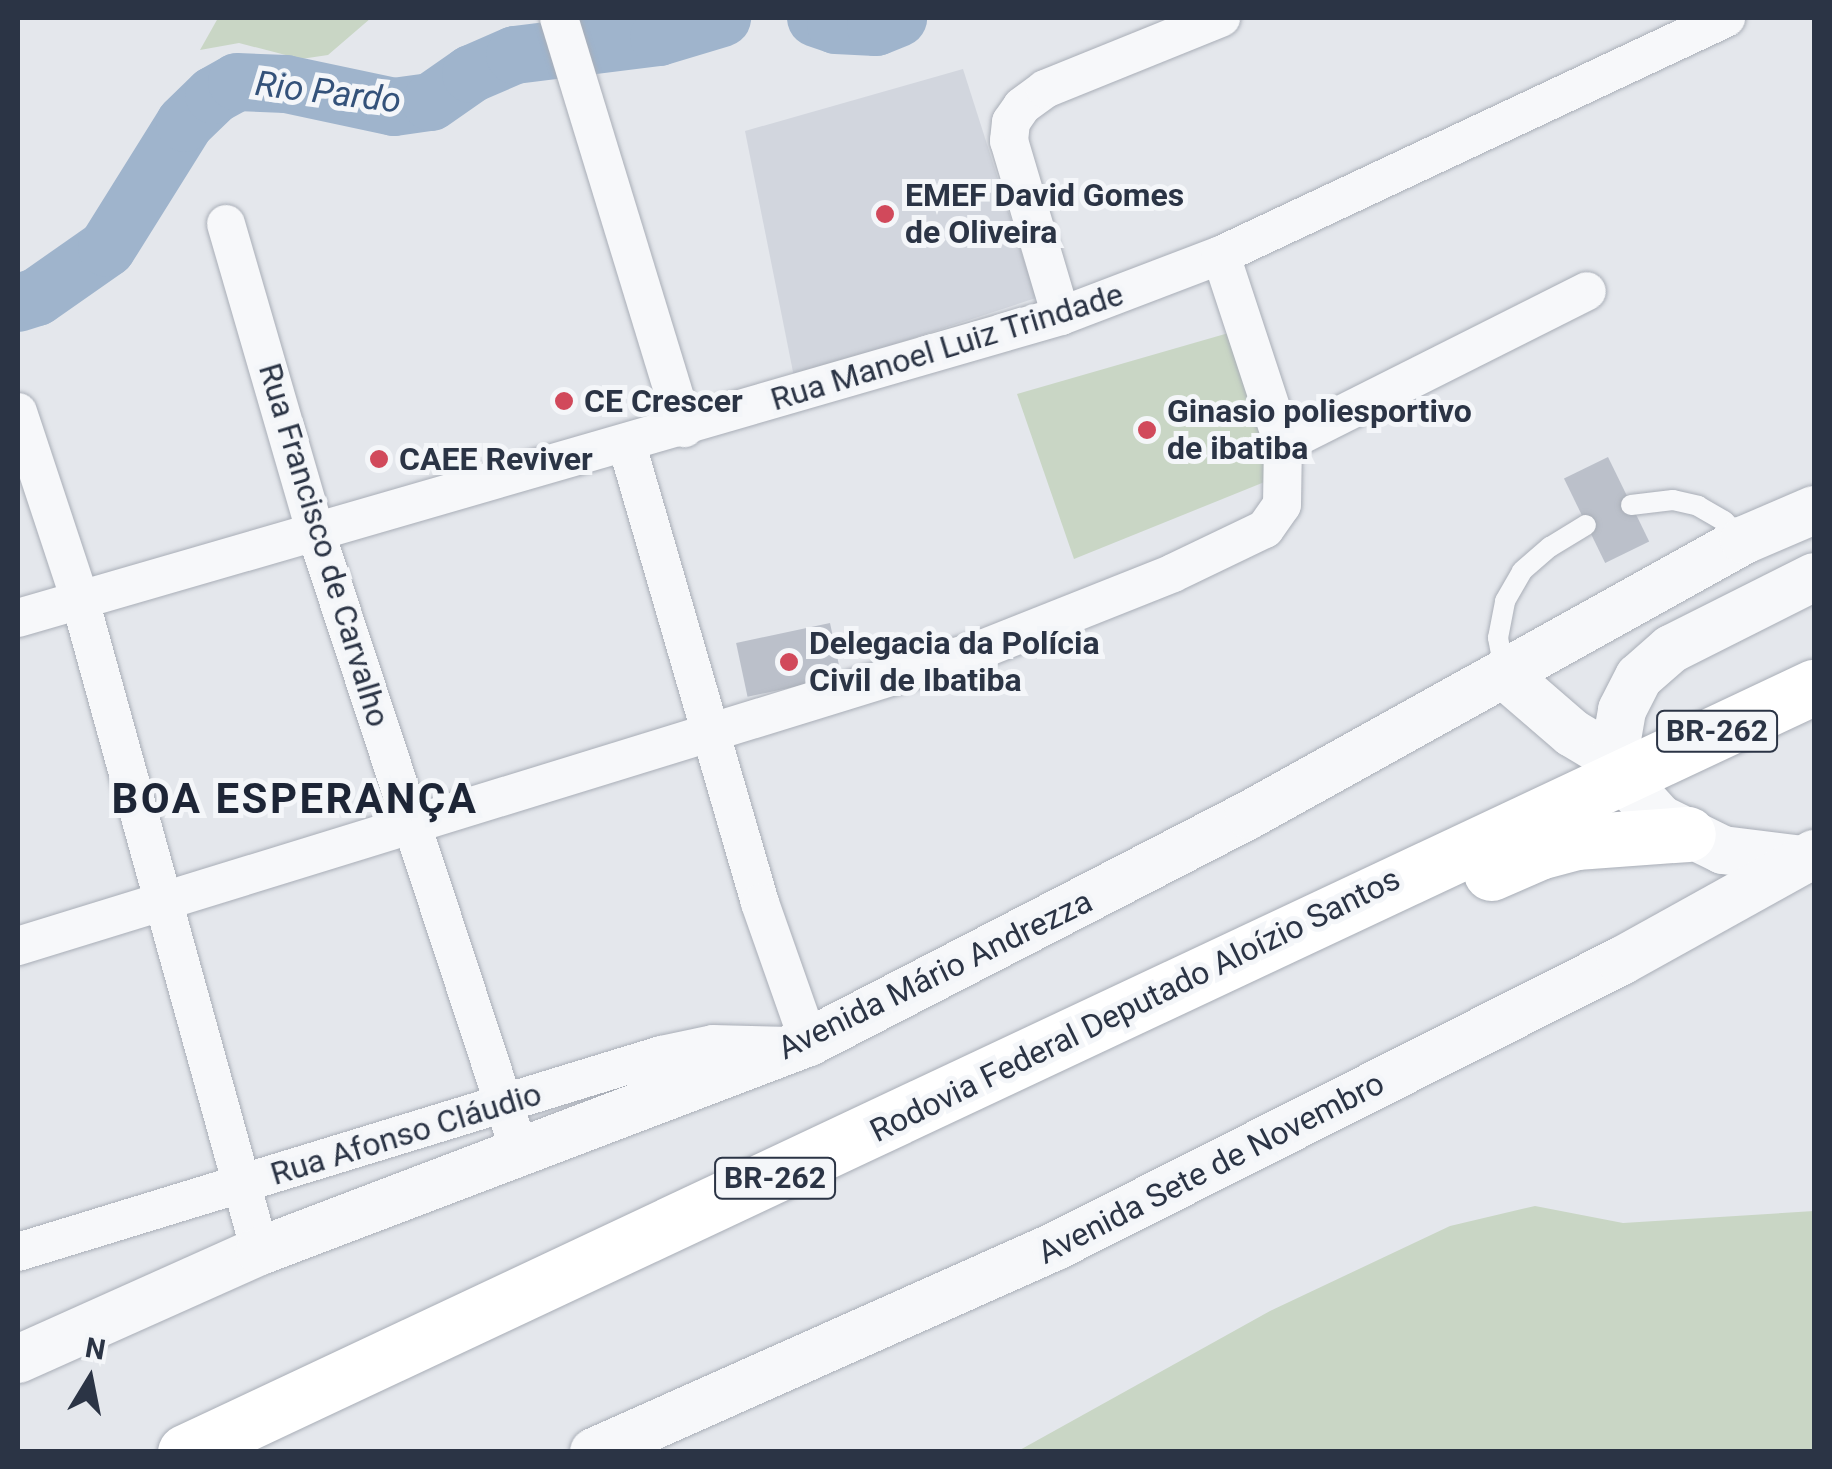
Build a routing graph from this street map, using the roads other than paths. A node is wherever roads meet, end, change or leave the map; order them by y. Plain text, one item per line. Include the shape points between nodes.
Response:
1 (1221, 18) edge
2 (1726, 18) edge
3 (565, 39) edge
4 (226, 224) dead end
5 (1221, 255) junction
6 (1587, 291) dead end
7 (1061, 316) junction
8 (18, 412) edge
9 (684, 428) junction
10 (1283, 444) junction
11 (627, 445) junction
12 (1631, 505) dead end
13 (1814, 510) edge
14 (1586, 526) dead end
15 (316, 533) junction
16 (1744, 540) junction
17 (1814, 577) edge
18 (80, 600) junction
19 (18, 618) edge
20 (1506, 676) junction
21 (1814, 686) edge
22 (710, 736) junction
23 (1619, 768) junction
24 (410, 822) junction
25 (1688, 834) junction
26 (1809, 857) edge
27 (1361, 897) junction
28 (165, 900) junction
29 (18, 946) edge
30 (804, 1045) junction
31 (504, 1105) junction
32 (519, 1150) junction
33 (244, 1184) junction
34 (260, 1251) junction
35 (18, 1252) edge
36 (18, 1359) edge
37 (185, 1452) edge
38 (594, 1452) edge

1 - 7 street via 1044,90 1011,122 1009,141
2 - 5 street, Rua Manoel Luiz Trindade
3 - 9 street
4 - 15 street, Rua Francisco de Carvalho
5 - 7 street, Rua Manoel Luiz Trindade
5 - 10 street
6 - 10 street
7 - 9 street, Rua Manoel Luiz Trindade
8 - 18 street
9 - 11 street, Rua Manoel Luiz Trindade
10 - 22 street via 1282,505 1265,529 1235,545 985,648
11 - 15 street, Rua Manoel Luiz Trindade
11 - 22 street
12 - 16 lane via 1673,500 1698,506
13 - 16 street, Avenida Mário Andrezza
14 - 20 lane via 1522,571 1505,601 1498,638
15 - 18 street, Rua Manoel Luiz Trindade
15 - 24 street, Rua Francisco de Carvalho
16 - 20 street, Avenida Mário Andrezza
17 - 23 street via 1671,649 1639,678 1622,710
18 - 19 street, Rua Manoel Luiz Trindade
18 - 28 street
20 - 23 street
20 - 30 street, Avenida Mário Andrezza
21 - 23 highway, Rodovia Federal Deputado Aloízio Santos / BR-262
22 - 24 street
22 - 30 street
23 - 25 street via 1660,819
23 - 27 highway, Rodovia Federal Deputado Aloízio Santos / BR-262
24 - 28 street
24 - 31 street, Rua Francisco de Carvalho
25 - 26 street via 1724,850
25 - 27 highway via 1576,842 1460,885
26 - 38 street, Avenida Sete de Novembro via 1621,962 1056,1246
27 - 37 highway, Rodovia Federal Deputado Aloízio Santos / BR-262
28 - 29 street
28 - 33 street
30 - 31 street, Rua Afonso Cláudio via 713,1044
30 - 32 street, Avenida Mário Andrezza
31 - 32 street, Rua Francisco de Carvalho
31 - 33 street, Rua Afonso Cláudio
32 - 34 street, Avenida Mário Andrezza
33 - 34 street
33 - 35 street, Rua Afonso Cláudio
34 - 36 street, Avenida Mário Andrezza

